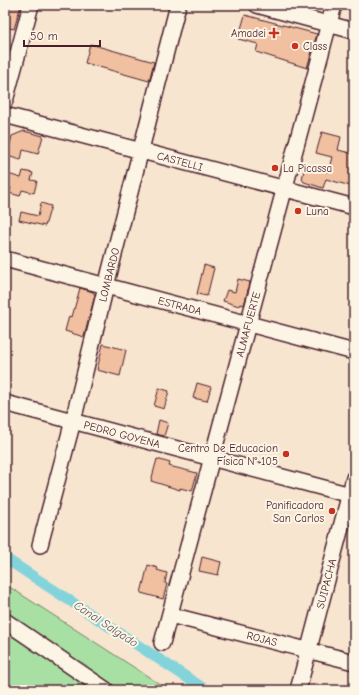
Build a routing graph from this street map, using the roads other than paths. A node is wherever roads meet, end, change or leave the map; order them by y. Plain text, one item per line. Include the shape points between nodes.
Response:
1 (31, 5) edge
2 (178, 5) edge
3 (257, 5) edge
4 (334, 5) edge
5 (329, 24) junction
6 (354, 31) edge
7 (5, 101) edge
8 (5, 115) edge
9 (140, 151) junction
10 (284, 189) junction
11 (354, 207) edge
12 (5, 259) edge
13 (106, 286) junction
14 (248, 324) junction
15 (354, 352) edge
16 (5, 403) edge
17 (73, 421) junction
18 (213, 458) junction
19 (354, 478) edge
20 (352, 495) edge
21 (40, 545) dead end
22 (170, 615) junction
23 (5, 621) edge
24 (162, 643) dead end
25 (308, 650) junction
26 (354, 662) edge
27 (106, 690) edge
28 (298, 690) edge

1 - 7 street
2 - 9 street, LOMBARDO
3 - 5 street
4 - 5 street, ALMAFUERTE
5 - 6 street
5 - 10 street, ALMAFUERTE
8 - 9 street, CASTELLI
9 - 10 street, CASTELLI
9 - 13 street, LOMBARDO
10 - 11 street, CASTELLI
10 - 14 street, ALMAFUERTE
12 - 13 street, ESTRADA
13 - 14 street, ESTRADA
13 - 17 street, LOMBARDO
14 - 15 street, ESTRADA
14 - 18 street, ALMAFUERTE
16 - 17 street, PEDRO GOYENA
17 - 18 street, PEDRO GOYENA
17 - 21 street, LOMBARDO
18 - 20 street, PEDRO GOYENA
18 - 22 street, ALMAFUERTE
19 - 20 street, SUIPACHA
20 - 25 street, SUIPACHA
22 - 24 street, ALMAFUERTE
22 - 25 street, ROJAS
23 - 27 street
25 - 26 street, ROJAS
25 - 28 street, SUIPACHA

